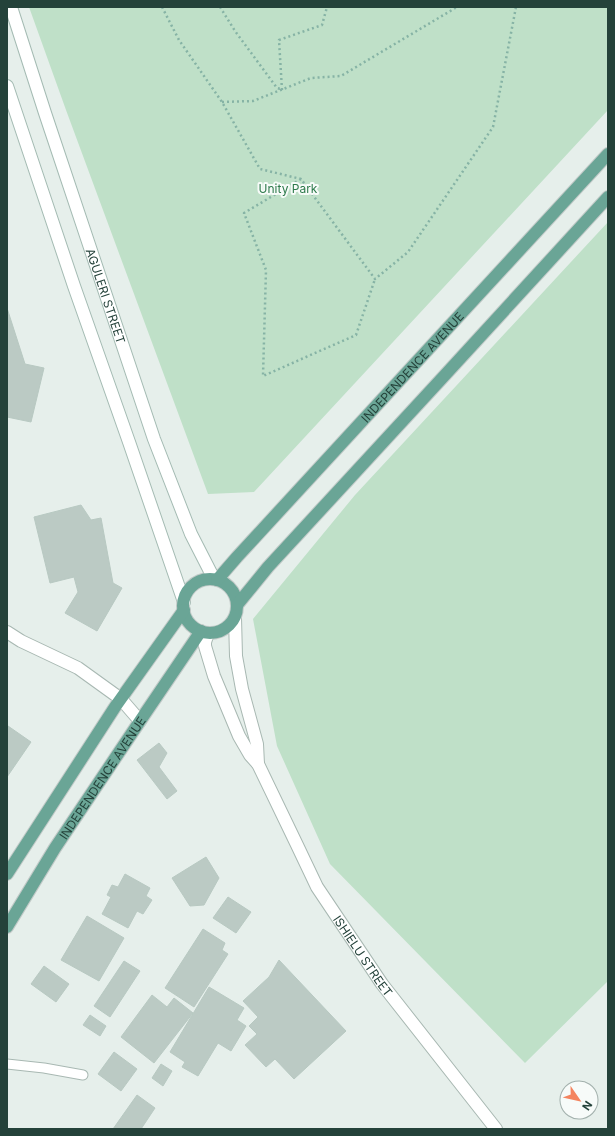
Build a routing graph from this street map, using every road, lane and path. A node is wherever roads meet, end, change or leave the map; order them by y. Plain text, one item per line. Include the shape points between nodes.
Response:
1 (11, 7) edge
2 (162, 7) edge
3 (220, 7) edge
4 (327, 7) edge
5 (457, 7) edge
6 (516, 7) edge
7 (7, 86) edge
8 (282, 90) junction
9 (222, 102) junction
10 (608, 154) edge
11 (301, 179) junction
12 (608, 197) edge
13 (375, 279) junction
14 (215, 579) junction
15 (237, 605) junction
16 (184, 606) junction
17 (234, 618) junction
18 (7, 632) edge
19 (205, 632) junction
20 (122, 700) junction
21 (140, 721) junction
22 (258, 764) junction
23 (7, 874) edge
24 (7, 927) edge
25 (7, 1064) edge
26 (82, 1075) dead end
27 (496, 1129) edge

1 - 14 main road, AGULERI STREET via 44,114 154,439 191,534
2 - 9 path via 179,40
3 - 8 path via 277,88
4 - 8 path via 322,25 279,40
5 - 8 path via 342,76 311,78
6 - 13 path via 493,127 408,252
7 - 16 main road
8 - 9 path via 253,101
9 - 11 path via 260,169
10 - 14 main road, INDEPENDENCE AVENUE
11 - 13 path
11 - 13 path via 244,213 266,270 263,376 356,335
12 - 15 main road via 446,376 273,561
14 - 15 main road via 232,589
14 - 16 main road via 203,580 194,585 187,593
15 - 17 main road
16 - 19 main road via 190,623
16 - 20 main road
17 - 19 main road via 224,630
17 - 22 main road via 236,656 257,744
18 - 20 main road via 78,668
19 - 21 main road, INDEPENDENCE AVENUE
19 - 22 main road via 205,646 214,676 239,736
20 - 21 main road
20 - 23 main road
21 - 24 main road, INDEPENDENCE AVENUE via 55,848
22 - 27 main road, ISHIELU STREET via 318,887 346,931 382,984
25 - 26 lane

